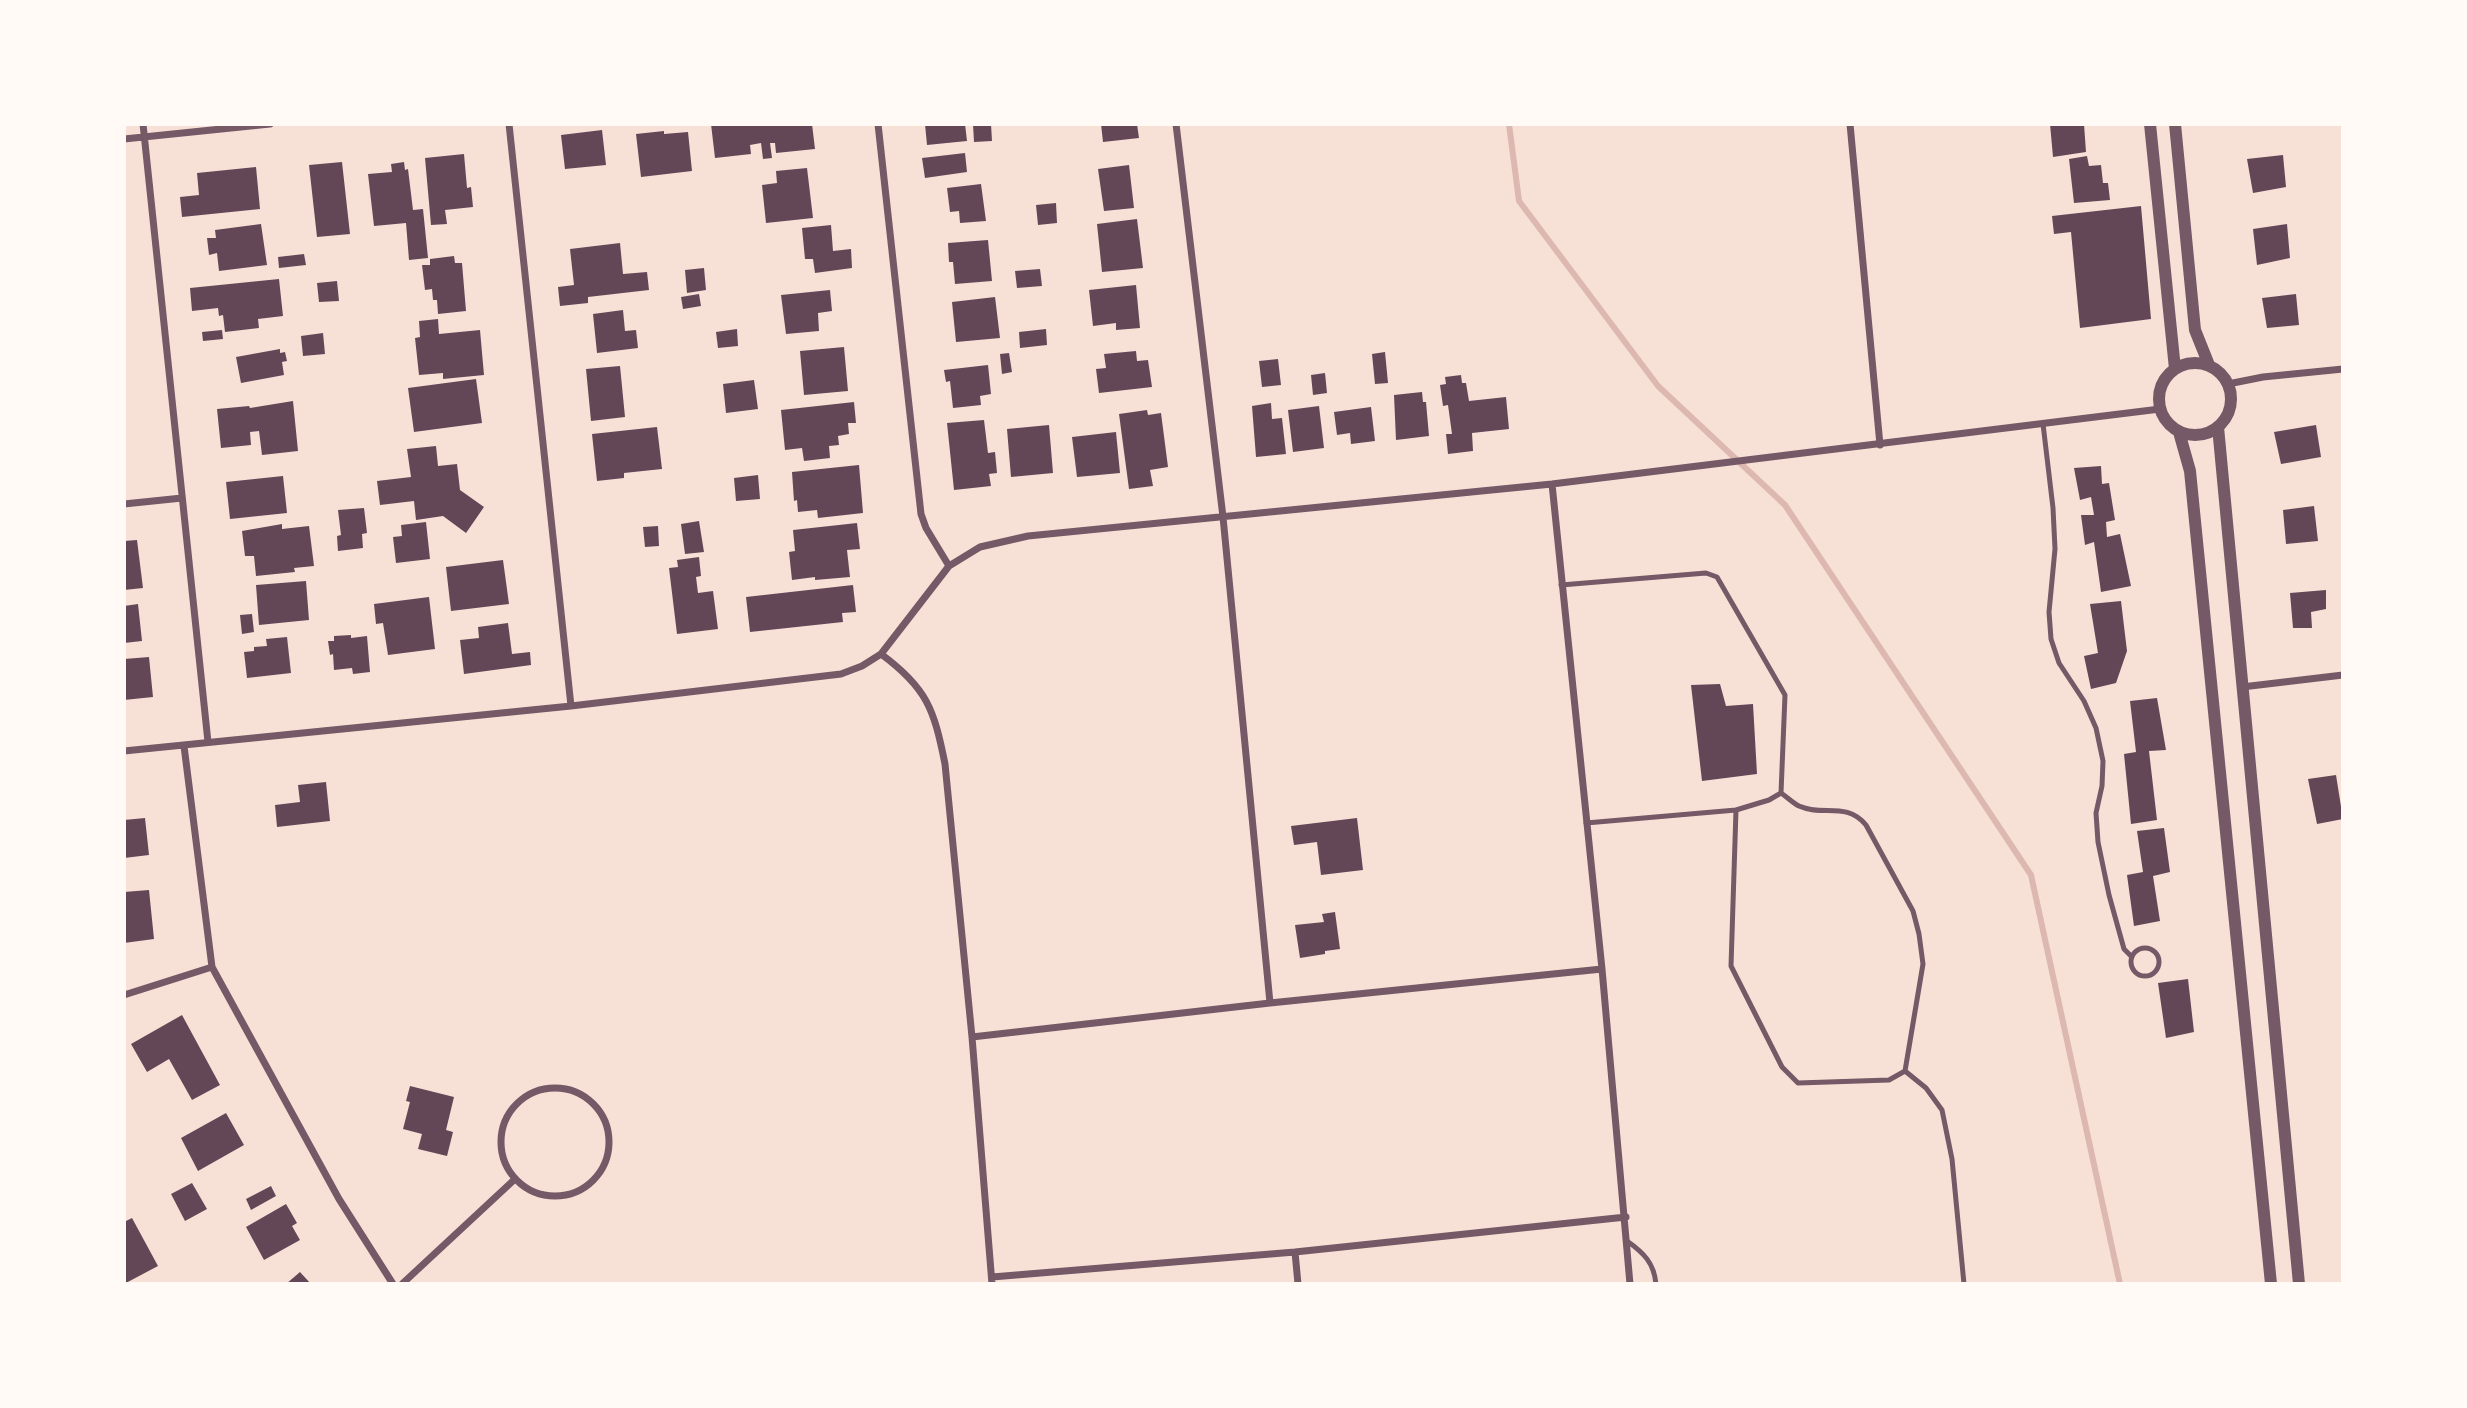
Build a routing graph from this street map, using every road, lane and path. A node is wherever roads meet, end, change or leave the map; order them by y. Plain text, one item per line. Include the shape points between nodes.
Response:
1 (143, 124) edge
2 (270, 124) edge
3 (509, 124) edge
4 (878, 124) edge
5 (1176, 124) edge
6 (1850, 124) edge
7 (2150, 124) edge
8 (2175, 124) edge
9 (144, 137) junction
10 (124, 139) edge
11 (2209, 365) junction
12 (2175, 369) junction
13 (2343, 369) edge
14 (2228, 384) junction
15 (2160, 409) junction
16 (2043, 424) junction
17 (2218, 427) junction
18 (2179, 432) junction
19 (1880, 444) junction
20 (1552, 484) junction
21 (182, 498) junction
22 (124, 504) edge
23 (1223, 517) junction
24 (949, 566) junction
25 (1561, 585) junction
26 (881, 654) junction
27 (2343, 674) edge
28 (2242, 687) junction
29 (571, 706) junction
30 (208, 742) junction
31 (184, 746) junction
32 (124, 751) edge
33 (1781, 793) junction
34 (1736, 810) junction
35 (1586, 823) junction
36 (2132, 957) junction
37 (212, 967) junction
38 (1602, 969) junction
39 (124, 995) edge
40 (1270, 1003) junction
41 (972, 1037) junction
42 (1905, 1071) junction
43 (515, 1179) junction
44 (1626, 1217) junction
45 (1627, 1241) junction
46 (1295, 1252) junction
47 (992, 1281) edge
48 (393, 1284) edge
49 (402, 1284) edge
50 (1298, 1284) edge
51 (1630, 1284) edge
52 (1656, 1284) edge
53 (1964, 1284) edge
54 (2271, 1284) edge
55 (2299, 1284) edge

1 - 9 street
2 - 9 street
3 - 29 street
4 - 24 street via 921,514
5 - 23 street
6 - 19 street
7 - 12 street
8 - 11 street via 2195,330
9 - 10 street
9 - 21 street
11 - 12 street via 2185,363
11 - 14 street
12 - 15 street via 2162,384
13 - 14 street
14 - 17 street via 2231,403
15 - 16 street
15 - 18 street
16 - 19 street
16 - 36 lane via 2055,549 2051,639 2059,663 2096,728 2103,761 2096,813 2098,842 2124,949
17 - 18 street via 2193,435
17 - 28 street
18 - 54 street via 2190,471
19 - 20 street
20 - 23 street
20 - 25 street
21 - 22 street
21 - 30 street
23 - 24 street via 1016,538 981,547
23 - 40 street
24 - 26 street
25 - 33 lane via 1706,573 1717,577 1785,695
25 - 35 street
26 - 29 street via 841,674
26 - 41 street via 905,672 927,698 938,726
27 - 28 street
28 - 55 street
29 - 30 street
30 - 31 street
31 - 32 street
31 - 37 street
33 - 34 lane
33 - 42 lane via 1800,807 1846,811 1859,817 1913,911 1923,964
34 - 35 lane
34 - 42 lane via 1731,967 1782,1067 1798,1083 1889,1080
35 - 38 street
36 - 36 lane via 2138,950 2152,950 2159,961 2157,970 2145,977 2136,974
37 - 39 street
37 - 48 street via 339,1199
38 - 40 street
38 - 44 street
40 - 41 street
41 - 47 street
42 - 53 lane via 1926,1088 1942,1110 1952,1159
43 - 43 street via 500,1139 518,1101 543,1088 557,1087 571,1089 595,1104 610,1144 592,1182 567,1195 553,1196 539,1194
43 - 49 street
44 - 45 street
44 - 46 street
45 - 51 street
45 - 52 lane via 1644,1253 1655,1270
46 - 47 street
46 - 50 street

